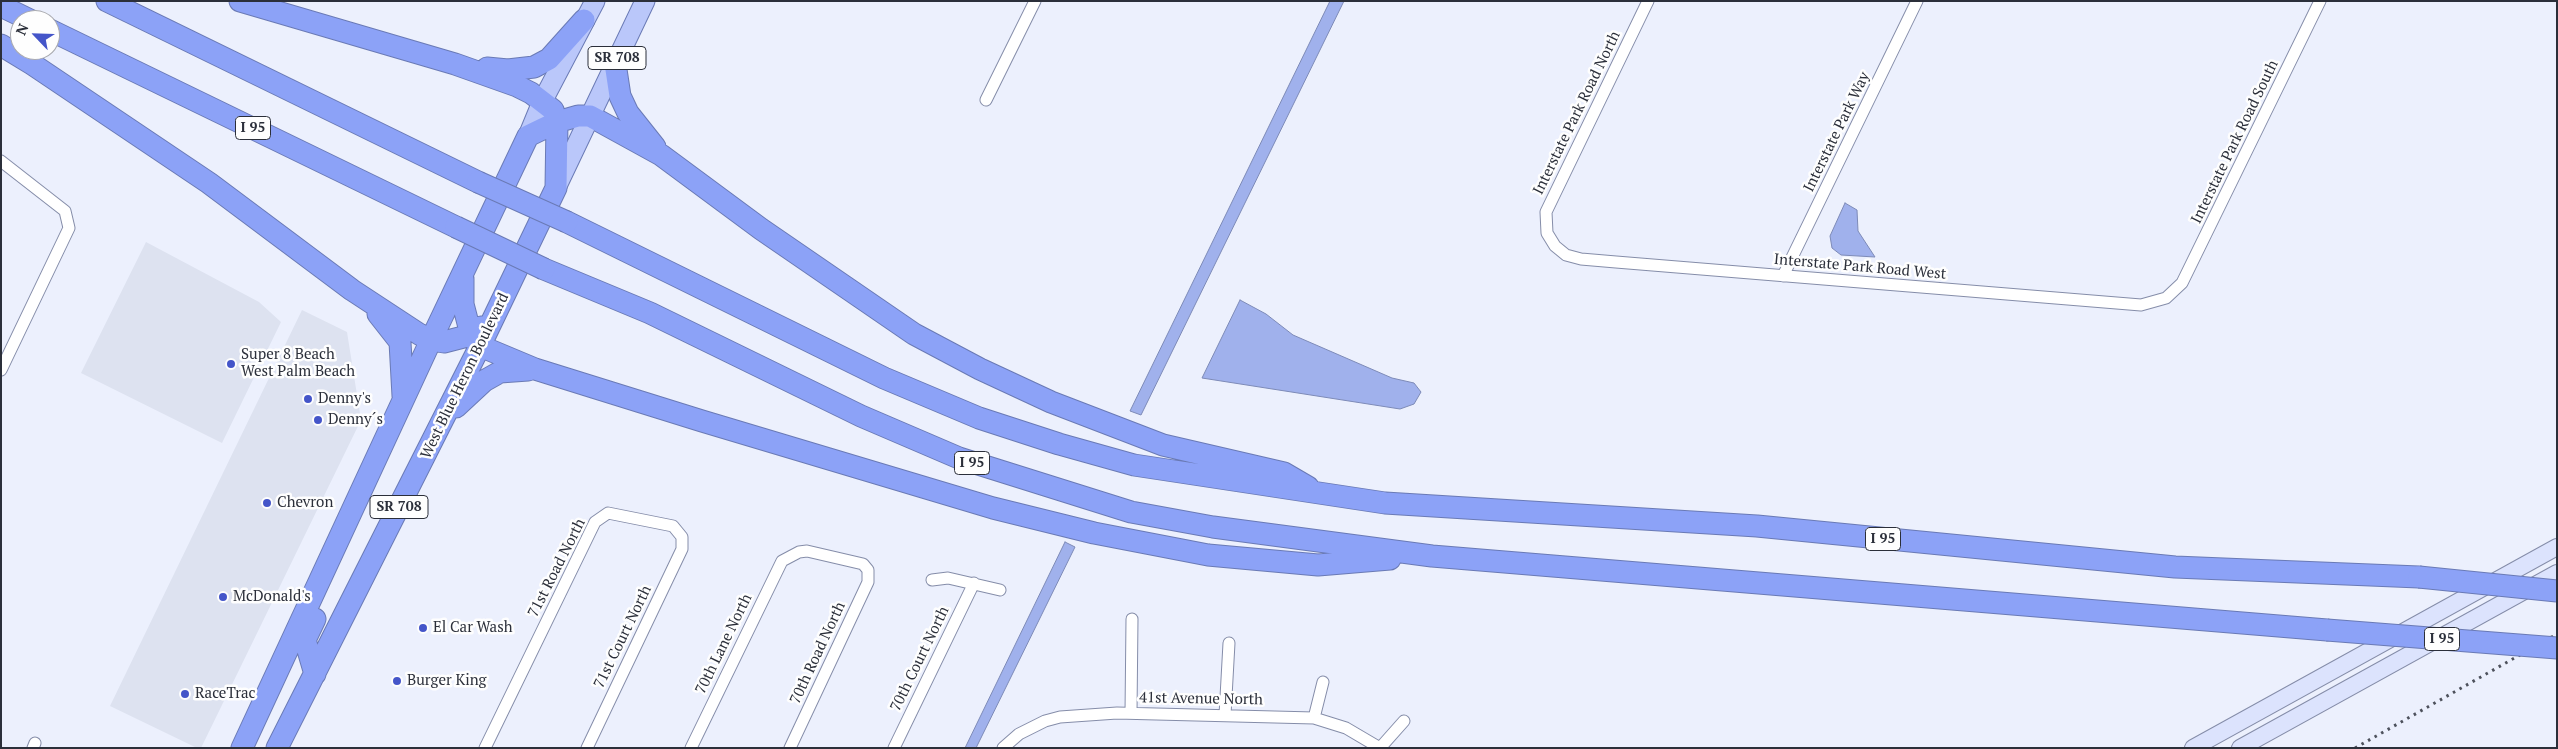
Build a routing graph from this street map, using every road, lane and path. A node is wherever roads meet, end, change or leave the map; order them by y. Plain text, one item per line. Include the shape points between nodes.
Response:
1 (107, 1) edge
2 (240, 1) edge
3 (595, 1) edge
4 (645, 1) edge
5 (1035, 1) edge
6 (1648, 1) edge
7 (1917, 1) edge
8 (2320, 1) edge
9 (584, 20) junction
10 (60, 35) edge
11 (1, 46) edge
12 (615, 63) junction
13 (454, 64) junction
14 (986, 100) dead end
15 (542, 102) junction
16 (590, 116) junction
17 (558, 122) junction
18 (528, 136) junction
19 (661, 155) junction
20 (1, 161) edge
21 (556, 188) junction
22 (1550, 240) joint
23 (463, 275) junction
24 (1783, 276) junction
25 (352, 290) junction
26 (2172, 293) joint
27 (431, 340) junction
28 (476, 340) junction
29 (1, 370) edge
30 (535, 370) junction
31 (403, 401) junction
32 (442, 422) junction
33 (1319, 493) junction
34 (608, 513) joint
35 (2557, 547) edge
36 (333, 554) junction
37 (1432, 556) junction
38 (788, 557) joint
39 (2557, 573) edge
40 (932, 580) dead end
41 (974, 583) junction
42 (1000, 590) dead end
43 (2557, 590) edge
44 (1132, 619) dead end
45 (1229, 643) dead end
46 (2557, 648) edge
47 (315, 674) junction
48 (276, 677) junction
49 (1324, 682) dead end
50 (2287, 696) junction
51 (1131, 713) junction
52 (1225, 715) junction
53 (1314, 718) junction
54 (1404, 722) dead end
55 (242, 748) edge
56 (266, 748) edge
57 (277, 748) edge
58 (485, 748) edge
59 (587, 748) edge
60 (691, 748) edge
61 (790, 748) edge
62 (894, 748) edge
63 (1003, 748) edge
64 (1380, 748) edge
65 (2193, 748) edge
66 (2213, 748) edge
67 (2240, 748) edge

1 - 33 highway, I 95, bridge via 884,378 979,418 1134,465
2 - 13 highway
3 - 9 main road, SR 708
4 - 12 main road, West Blue Heron Boulevard / SR 708
5 - 14 street
6 - 22 street, Interstate Park Road North via 1549,205 1545,219
7 - 24 street, Interstate Park Way
8 - 26 street, Interstate Park Road South via 2186,276
9 - 13 highway via 549,59 534,67 508,70
9 - 15 main road, SR 708
10 - 37 highway, I 95, bridge via 544,269 650,313 887,428 959,458 1131,512 1213,527
11 - 25 highway via 56,79 209,183
12 - 16 main road, West Blue Heron Boulevard / SR 708
12 - 19 highway via 620,96 628,114
13 - 15 highway via 517,86
15 - 17 highway via 553,110
15 - 18 main road, SR 708
16 - 17 highway
16 - 19 highway
16 - 21 main road, West Blue Heron Boulevard / SR 708
17 - 18 highway
17 - 21 highway
18 - 23 highway, SR 708
19 - 33 highway via 761,230 914,334 980,369 1051,402 1163,445 1284,473
20 - 29 street via 65,211 69,220 68,235
21 - 28 highway, West Blue Heron Boulevard / SR 708 via 498,312
22 - 24 street, Interstate Park Road West via 1566,255 1581,259
23 - 27 highway, SR 708
23 - 28 highway via 463,304
24 - 26 street, Interstate Park Road West via 2142,304 2158,301
25 - 27 highway
25 - 31 highway via 384,320 400,342
27 - 28 highway
27 - 31 highway, SR 708
28 - 30 highway
28 - 32 highway, West Blue Heron Boulevard / SR 708
30 - 32 highway via 500,372 470,393
30 - 37 highway via 993,508 1094,533 1208,555 1318,565
31 - 36 highway, SR 708
32 - 47 highway, West Blue Heron Boulevard / SR 708
33 - 43 highway, I 95, bridge via 1386,503 1757,526 2175,567 2418,577
34 - 58 street, 71st Road North via 595,522
34 - 59 street, 71st Court North via 674,526 682,537 682,549
35 - 50 main road
36 - 47 highway via 340,566 306,640
36 - 48 highway, SR 708
37 - 46 highway, I 95, bridge
38 - 60 street, 70th Lane North via 777,568
38 - 61 street, 70th Road North via 807,551 863,564 868,570 868,582
39 - 67 main road
40 - 41 street via 948,578
41 - 42 street
41 - 62 street, 70th Court North
44 - 51 street
45 - 52 street
47 - 57 highway, West Blue Heron Boulevard / SR 708
48 - 55 highway, SR 708
48 - 56 highway via 285,706
49 - 53 street
50 - 65 main road
50 - 66 main road via 2270,718
51 - 52 street, 41st Avenue North
51 - 63 street, 41st Avenue North via 1060,717 1018,734
52 - 53 street, 41st Avenue North
53 - 64 street, 41st Avenue North via 1346,728
54 - 64 street

